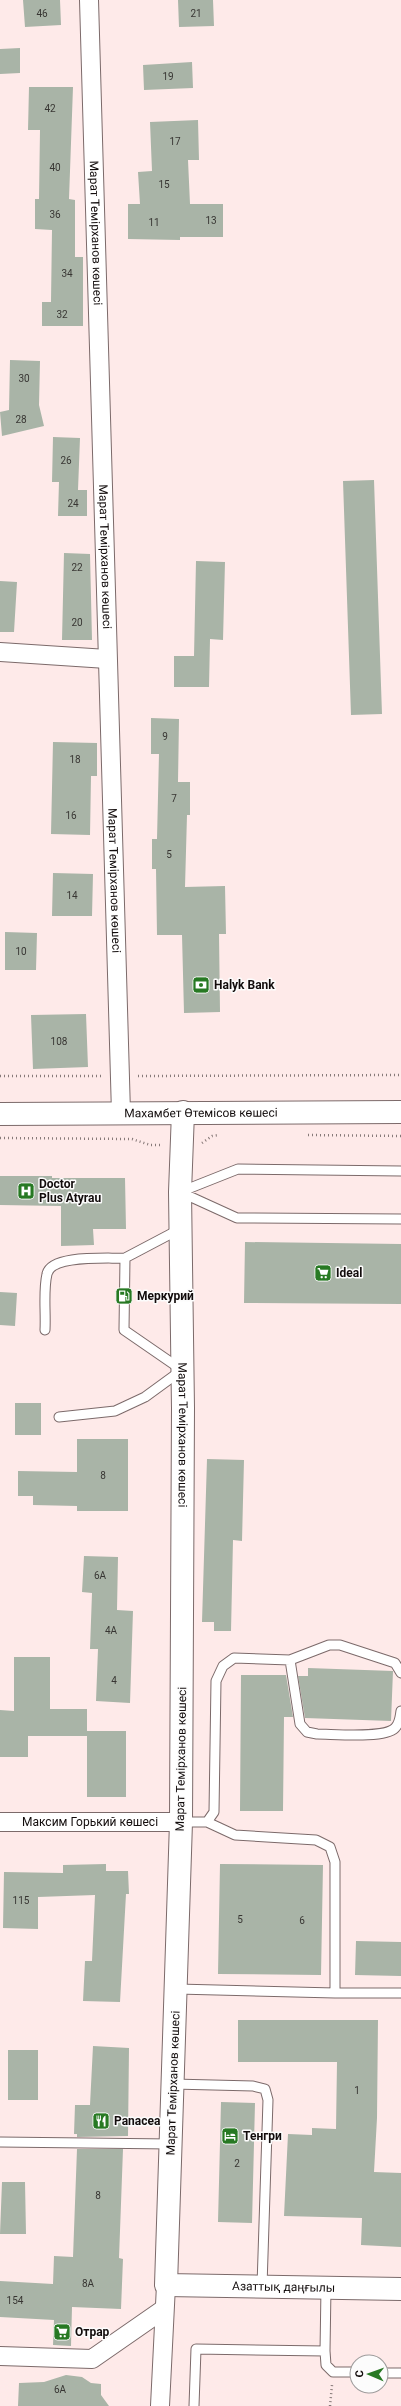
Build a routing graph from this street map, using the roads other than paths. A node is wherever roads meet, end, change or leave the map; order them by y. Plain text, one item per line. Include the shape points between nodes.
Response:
1 (89, 0) edge
2 (0, 652) edge
3 (108, 659) junction
4 (183, 1112) junction
5 (401, 1112) edge
6 (120, 1113) junction
7 (0, 1114) edge
8 (401, 1171) edge
9 (180, 1192) junction
10 (401, 1220) edge
11 (181, 1229) junction
12 (125, 1258) junction
13 (45, 1330) dead end
14 (182, 1370) junction
15 (59, 1417) dead end
16 (290, 1660) junction
17 (401, 1672) edge
18 (401, 1711) edge
19 (0, 1822) edge
20 (180, 1822) junction
21 (207, 1822) junction
22 (177, 1988) junction
23 (335, 1993) junction
24 (401, 1993) edge
25 (173, 2084) junction
26 (0, 2142) edge
27 (171, 2144) junction
28 (166, 2285) junction
29 (262, 2286) junction
30 (326, 2288) junction
31 (401, 2289) edge
32 (164, 2309) junction
33 (325, 2350) junction
34 (0, 2356) edge
35 (349, 2372) edge
36 (389, 2373) edge
37 (401, 2373) edge
38 (160, 2406) edge
39 (194, 2406) edge

1 - 3 street, Марат Темірханов көшесі
2 - 3 street
3 - 6 street, Марат Темірханов көшесі
4 - 5 street, Махамбет Өтемісов көшесі
4 - 6 street, Махамбет Өтемісов көшесі
4 - 9 street, Марат Темірханов көшесі
6 - 7 street, Махамбет Өтемісов көшесі
8 - 9 lane via 238,1169
9 - 10 lane via 237,1218
9 - 11 street, Марат Темірханов көшесі
11 - 12 lane
11 - 14 street, Марат Темірханов көшесі
12 - 13 lane via 63,1260 53,1265 47,1272
12 - 14 lane via 124,1330
14 - 15 lane via 145,1397 115,1411
14 - 20 street, Марат Темірханов көшесі
16 - 17 lane via 329,1645 340,1645 395,1663
16 - 18 lane via 300,1724 307,1732 382,1734 396,1726
16 - 21 lane via 234,1658 223,1666 216,1681 214,1812
19 - 20 street, Максим Горький көшесі
20 - 21 lane
20 - 22 street, Марат Темірханов көшесі
21 - 23 lane via 235,1834 316,1840 330,1847 335,1862
22 - 23 lane
22 - 25 street, Марат Темірханов көшесі
23 - 24 lane
25 - 27 street, Марат Темірханов көшесі
25 - 29 lane via 253,2086 265,2089 268,2100
26 - 27 lane
27 - 28 street, Марат Темірханов көшесі
28 - 29 street, Азаттық даңғылы
28 - 32 street, Марат Темірханов көшесі
29 - 30 street, Азаттық даңғылы
30 - 31 street, Азаттық даңғылы
30 - 33 lane
32 - 34 street via 92,2359
32 - 38 street, Марат Темірханов көшесі
33 - 35 lane via 326,2365 333,2372
33 - 39 lane via 196,2349
36 - 37 lane

